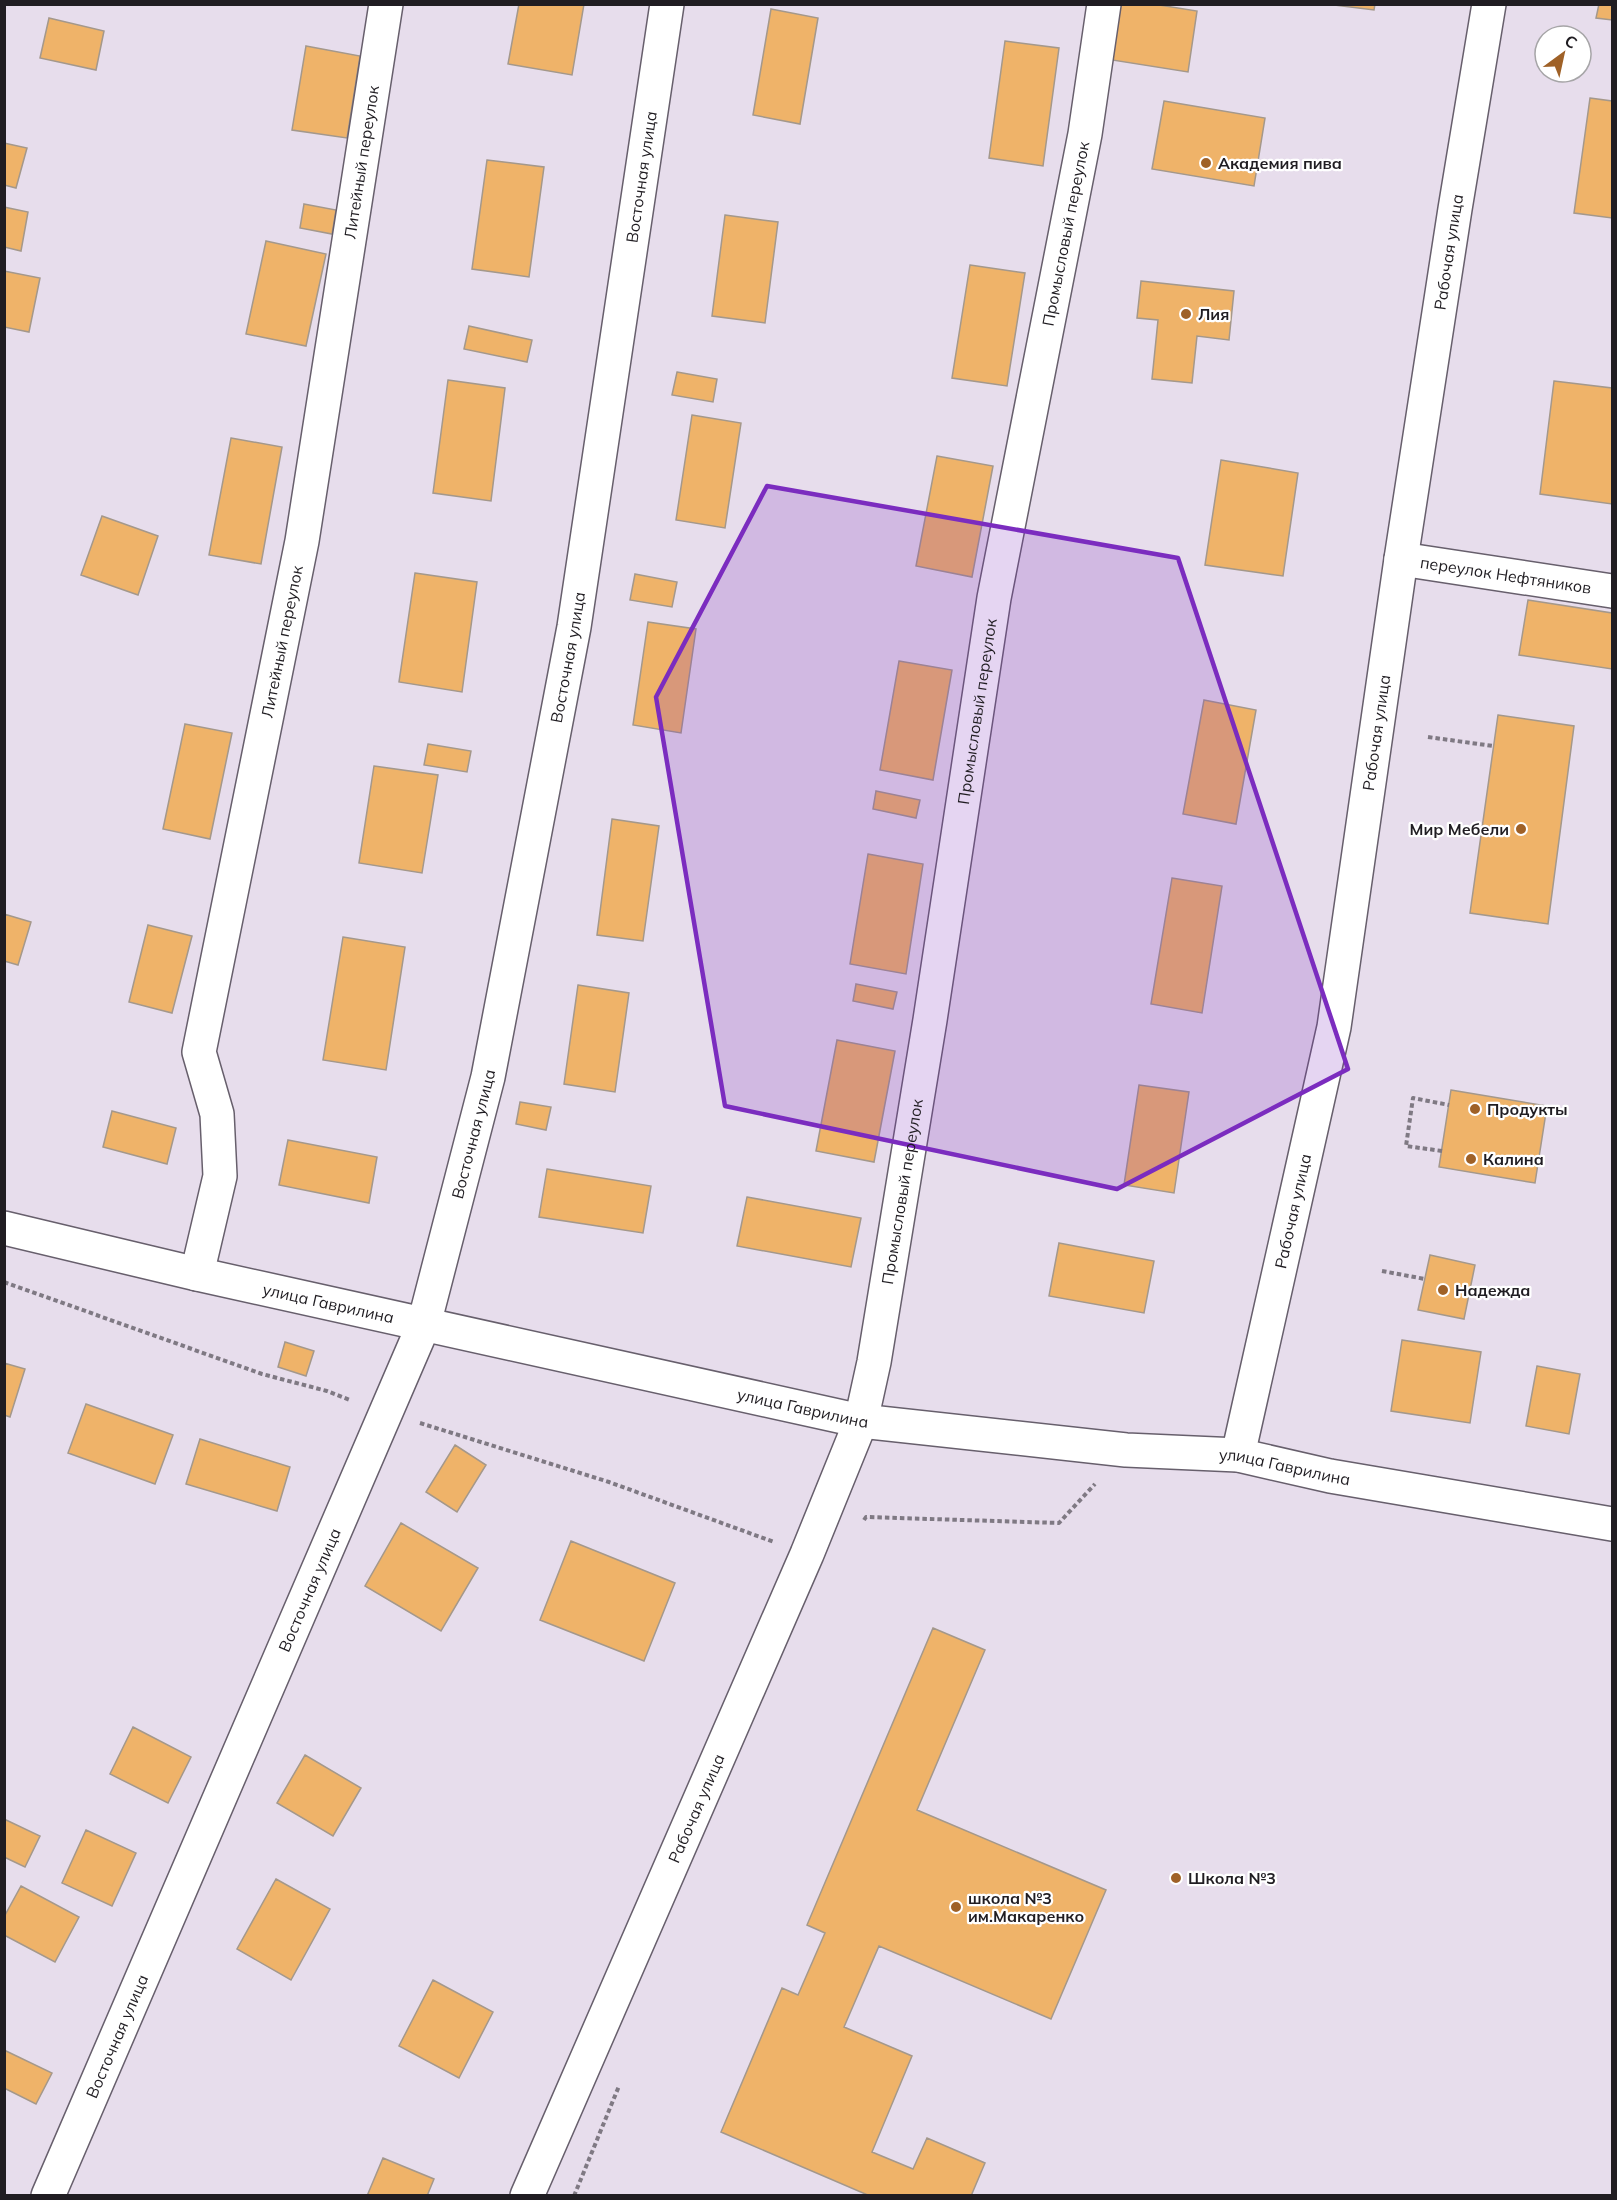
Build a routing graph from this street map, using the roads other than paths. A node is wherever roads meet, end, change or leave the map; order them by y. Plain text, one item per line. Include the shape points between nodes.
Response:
1 (386, 4) edge
2 (667, 4) edge
3 (1104, 4) edge
4 (1489, 4) edge
5 (1401, 559) junction
6 (1612, 591) edge
7 (4, 1228) edge
8 (197, 1274) junction
9 (424, 1324) junction
10 (861, 1421) junction
11 (1238, 1455) junction
12 (1612, 1524) edge
13 (48, 2196) edge
14 (527, 2196) edge

1 - 8 street, Литейный переулок via 302,541 199,1052 217,1114 220,1176
2 - 9 street, Восточная улица via 572,639 488,1077
3 - 10 street, Промысловый переулок via 1085,134 994,598 930,1020
4 - 5 street, Рабочая улица
5 - 6 street, переулок Нефтяников
5 - 11 street, Рабочая улица via 1334,1027
7 - 8 street, улица Гаврилина
8 - 9 street, улица Гаврилина
9 - 10 street, улица Гаврилина
9 - 13 street, Восточная улица
10 - 11 street, улица Гаврилина via 1126,1450
10 - 14 street, Рабочая улица via 807,1554
11 - 12 street, улица Гаврилина via 1330,1476

